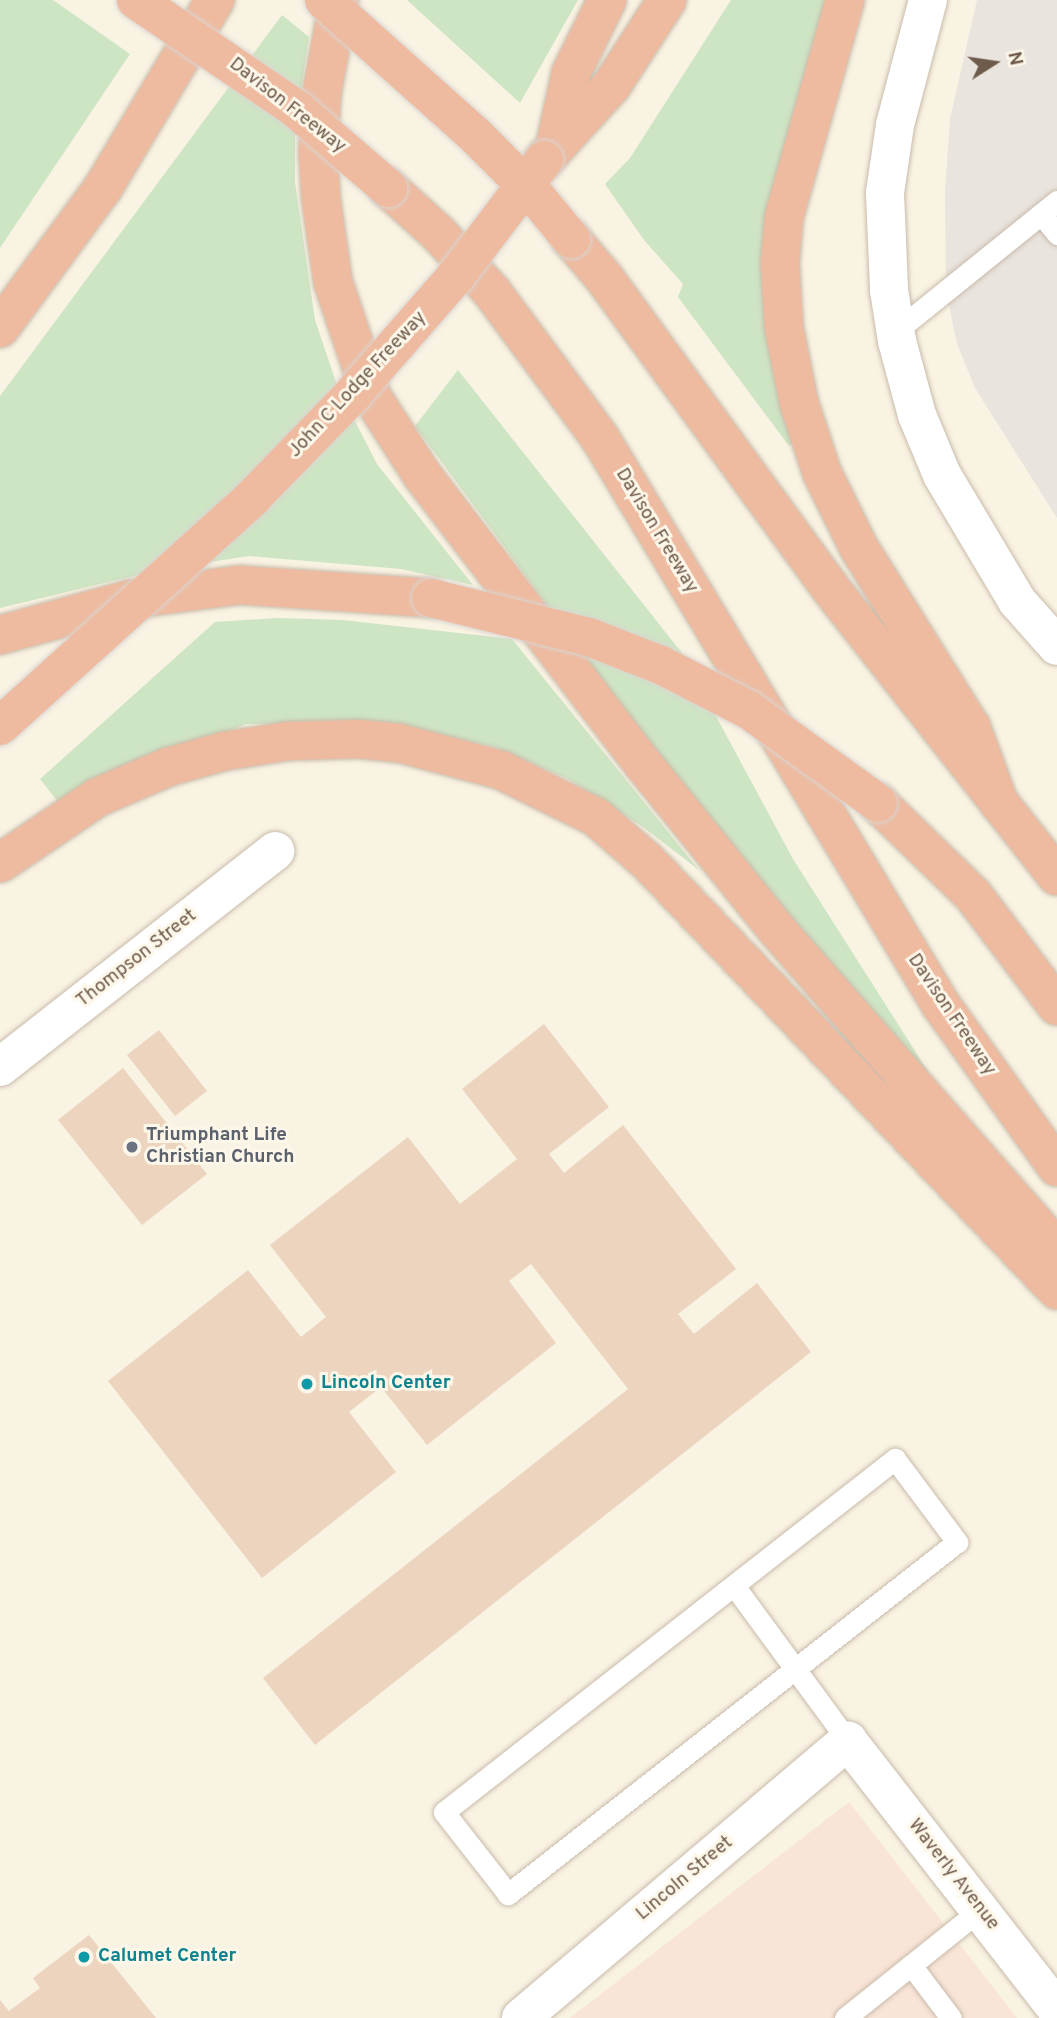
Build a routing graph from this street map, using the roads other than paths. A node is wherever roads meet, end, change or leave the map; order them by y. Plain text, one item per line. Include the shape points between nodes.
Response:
1 (136, 0) edge
2 (215, 0) edge
3 (324, 0) edge
4 (339, 0) edge
5 (607, 0) edge
6 (667, 0) edge
7 (845, 0) edge
8 (928, 0) edge
9 (550, 151) junction
10 (1049, 207) edge
11 (1057, 234) edge
12 (0, 328) edge
13 (897, 336) junction
14 (0, 635) edge
15 (1057, 646) edge
16 (0, 726) edge
17 (999, 803) junction
18 (275, 851) dead end
19 (0, 863) edge
20 (1057, 876) edge
21 (1057, 1006) edge
22 (0, 1067) edge
23 (1057, 1167) edge
24 (1057, 1249) edge
25 (1057, 1290) edge
26 (735, 1587) junction
27 (797, 1671) junction
28 (848, 1741) junction
29 (979, 1910) junction
30 (911, 1965) junction
31 (1057, 2009) edge
32 (521, 2018) edge
33 (845, 2018) edge
34 (951, 2018) edge

1 - 23 highway, Davison Freeway, bridge via 295,108 438,233 492,292 600,438 941,1005
2 - 12 highway via 103,188
3 - 17 highway, bridge via 533,193 605,279 831,589
4 - 24 highway via 322,92 321,199 332,282 372,397 422,475 669,796 804,961
5 - 9 highway via 571,73
6 - 9 highway, John C Lodge Freeway via 612,85
7 - 17 highway via 784,217 780,263 784,328 799,403 822,473 859,548 971,727
8 - 13 street via 895,125 885,193 889,290
9 - 16 highway, John C Lodge Freeway, bridge via 456,276 353,394 252,498
10 - 11 lane
10 - 13 lane
13 - 15 street via 917,415 942,475 1017,601
14 - 21 highway, bridge via 132,599 240,585 431,598 589,637 661,665 749,710 878,803 973,895
17 - 20 highway
18 - 22 street, Thompson Street
19 - 25 highway via 98,797 168,767 225,751 288,741 359,739 399,743 501,771 596,817 648,862
26 - 27 lane
26 - 27 lane via 895,1459 957,1542
26 - 27 lane via 444,1812 508,1894
27 - 28 lane
28 - 29 street, Waverly Avenue
28 - 32 street, Lincoln Street
29 - 30 lane
29 - 31 street, Waverly Avenue
30 - 33 lane
30 - 34 lane

